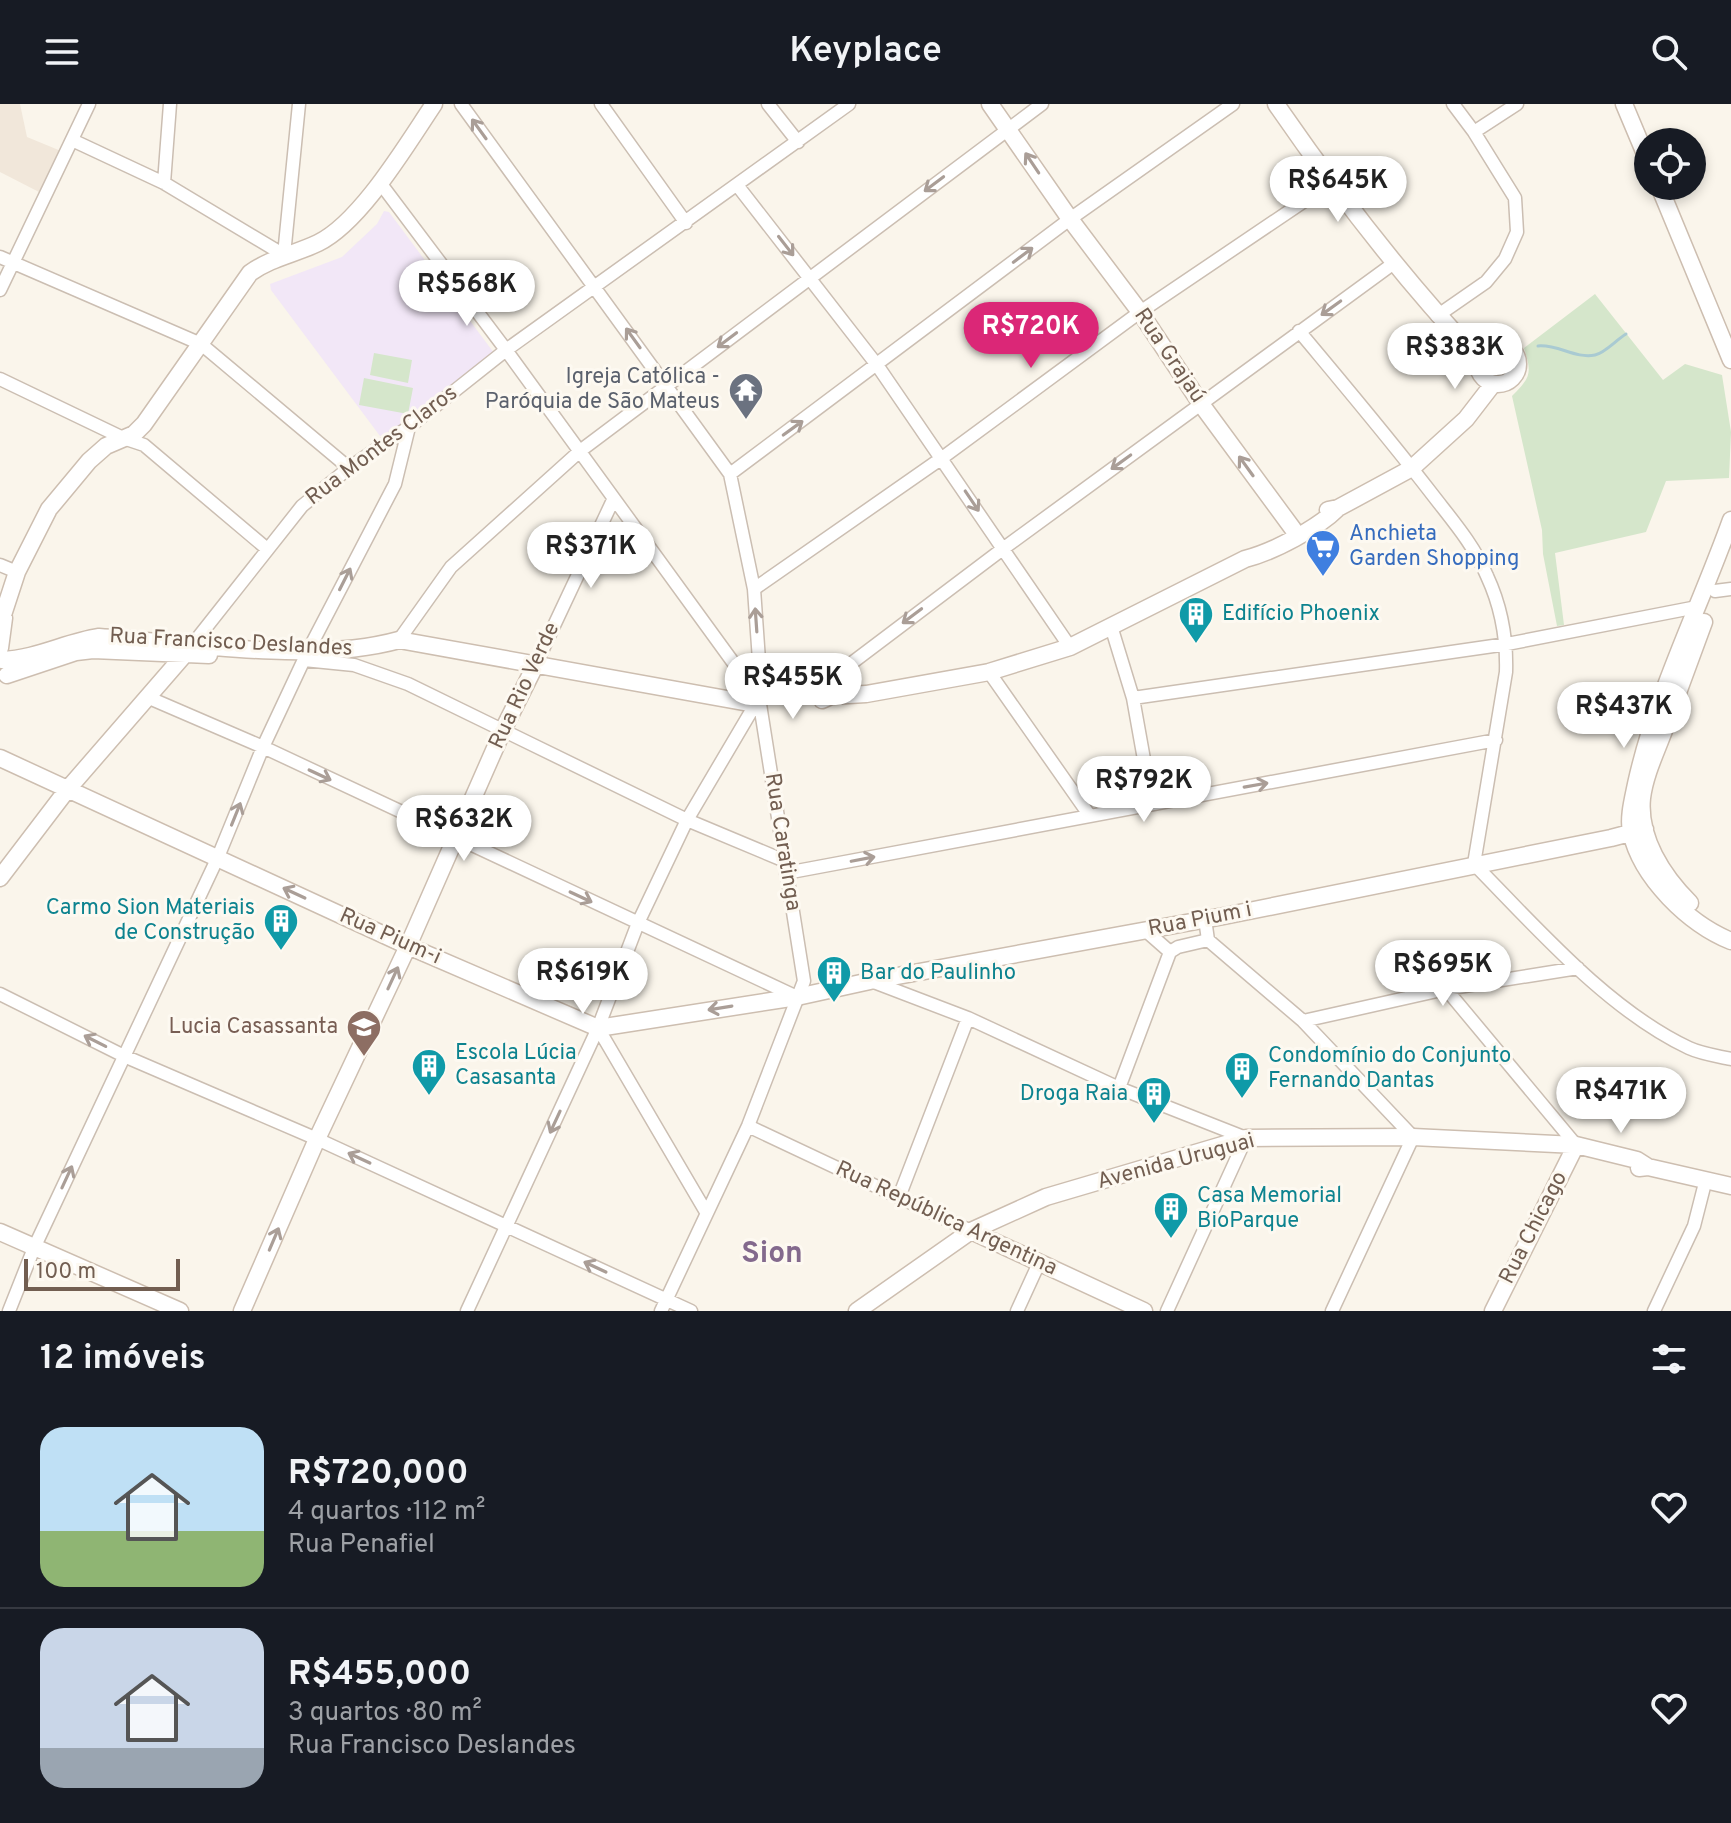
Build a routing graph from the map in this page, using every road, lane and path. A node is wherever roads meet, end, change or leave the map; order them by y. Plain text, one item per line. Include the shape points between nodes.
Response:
1 (89, 104) edge
2 (170, 104) edge
3 (299, 104) edge
4 (434, 104) edge
5 (461, 104) edge
6 (601, 104) edge
7 (768, 104) edge
8 (849, 104) edge
9 (990, 104) edge
10 (1042, 104) edge
11 (1233, 104) edge
12 (1276, 104) edge
13 (1453, 104) edge
14 (1517, 104) edge
15 (1624, 104) edge
16 (1636, 104) edge
17 (1008, 128) junction
18 (1634, 128) edge
19 (1645, 128) edge
20 (1474, 132) junction
21 (72, 140) junction
22 (798, 142) junction
23 (164, 183) junction
24 (1331, 183) junction
25 (381, 184) junction
26 (737, 185) junction
27 (1665, 200) edge
28 (1675, 200) edge
29 (1070, 219) junction
30 (686, 223) junction
31 (284, 255) junction
32 (0, 257) edge
33 (13, 263) junction
34 (1394, 263) junction
35 (810, 277) junction
36 (596, 287) junction
37 (0, 290) edge
38 (1140, 312) junction
39 (1437, 316) junction
40 (1299, 331) junction
41 (1731, 335) edge
42 (201, 344) junction
43 (506, 350) junction
44 (1731, 360) edge
45 (877, 365) junction
46 (0, 379) edge
47 (667, 385) junction
48 (1201, 404) junction
49 (409, 427) junction
50 (123, 438) junction
51 (381, 447) junction
52 (580, 451) junction
53 (942, 458) junction
54 (349, 468) junction
55 (1412, 468) junction
56 (730, 474) junction
57 (395, 484) junction
58 (613, 500) junction
59 (1338, 508) junction
60 (1731, 520) edge
61 (1293, 529) junction
62 (1731, 546) edge
63 (266, 548) junction
64 (1004, 548) junction
65 (1245, 559) junction
66 (0, 565) edge
67 (17, 572) junction
68 (754, 589) junction
69 (1723, 590) edge
70 (1697, 607) junction
71 (2, 621) edge
72 (1111, 626) junction
73 (399, 640) junction
74 (1507, 644) junction
75 (1070, 647) junction
76 (189, 649) junction
77 (306, 656) junction
78 (536, 664) junction
79 (2, 665) edge
80 (989, 672) junction
81 (833, 674) junction
82 (812, 693) junction
83 (831, 696) junction
84 (147, 697) junction
85 (759, 698) junction
86 (1133, 698) junction
87 (503, 730) junction
88 (1496, 740) junction
89 (263, 747) junction
90 (0, 758) edge
91 (67, 790) junction
92 (1152, 804) junction
93 (1090, 816) junction
94 (687, 820) junction
95 (1636, 826) junction
96 (455, 839) junction
97 (218, 857) junction
98 (1474, 864) junction
99 (786, 867) junction
100 (0, 878) edge
101 (1224, 916) junction
102 (1205, 919) junction
103 (638, 923) junction
104 (1145, 930) junction
105 (1729, 933) edge
106 (1208, 940) junction
107 (408, 946) junction
108 (1170, 952) junction
109 (1578, 968) junction
110 (917, 972) junction
111 (870, 981) junction
112 (1446, 989) junction
113 (0, 994) edge
114 (780, 994) junction
115 (797, 997) junction
116 (921, 1000) junction
117 (968, 1018) junction
118 (1303, 1021) junction
119 (598, 1028) junction
120 (124, 1056) junction
121 (1731, 1059) edge
122 (1119, 1088) junction
123 (748, 1126) junction
124 (1413, 1137) junction
125 (1246, 1138) junction
126 (317, 1139) junction
127 (1576, 1145) junction
128 (1706, 1179) junction
129 (1731, 1186) edge
130 (899, 1197) junction
131 (706, 1212) junction
132 (506, 1226) junction
133 (971, 1231) junction
134 (0, 1232) edge
135 (34, 1248) junction
136 (1039, 1263) junction
137 (663, 1305) edge
138 (9, 1311) edge
139 (180, 1311) edge
140 (242, 1311) edge
141 (467, 1311) edge
142 (691, 1311) edge
143 (857, 1311) edge
144 (1017, 1311) edge
145 (1144, 1311) edge
146 (1167, 1311) edge
147 (1332, 1311) edge
148 (1493, 1311) edge
149 (1654, 1311) edge

1 - 21 street
2 - 23 street
3 - 31 street
4 - 25 street
36 -> 5 street, Rua Caratinga
6 - 30 street
7 - 22 street
8 - 22 street, Rua Montes Claros
9 - 17 street, Rua Grajaú
10 - 17 street
11 - 29 street
12 - 24 street
13 - 20 street
14 - 20 street
15 - 18 street
16 - 19 street
29 -> 17 street, Rua Grajaú
17 -> 35 street
20 - 39 street via 1515,198 1517,232 1505,259 1486,282
21 - 23 street
21 - 33 street
22 - 26 street, Rua Montes Claros
23 - 31 street
24 - 34 street
24 - 38 street
25 - 31 street via 338,230
25 - 43 street
26 - 30 street, Rua Montes Claros
26 -> 35 street
27 - 44 street
28 - 41 street
29 - 38 street, Rua Grajaú
45 -> 29 street
30 - 36 street, Rua Montes Claros
31 - 42 street via 250,273
32 - 33 street
33 - 37 street
33 - 42 street
34 - 39 street
34 -> 40 street
35 - 45 street
35 -> 47 street
36 - 43 street, Rua Montes Claros
47 -> 36 street, Rua Caratinga
38 - 48 street, Rua Grajaú
38 - 53 street
39 - 55 street, Rua Francisco Deslandes via 1485,373 1466,419
40 - 48 street
40 - 55 street
42 - 50 street via 144,424
42 - 54 street
43 - 49 street, Rua Montes Claros
43 - 52 street
45 - 53 street
56 -> 45 street
46 - 50 street
47 - 52 street
47 - 56 street, Rua Caratinga
61 -> 48 street, Rua Grajaú
48 -> 64 street
49 - 51 street, Rua Montes Claros
49 - 57 street
50 - 63 street via 144,445
50 - 67 street via 89,461 49,509
51 - 54 street, Rua Montes Claros
51 - 57 street via 392,459
52 - 58 street
52 - 73 street via 451,567
53 -> 64 street
53 - 68 street
54 - 63 street, Rua Montes Claros via 302,506
55 - 59 street, Rua Francisco Deslandes
55 - 74 street via 1470,544 1487,576
56 - 68 street, Rua Caratinga
77 -> 57 street
58 - 78 street, Rua Rio Verde
58 - 85 street
59 - 61 street, Rua Francisco Deslandes
59 - 65 street, Rua Francisco Deslandes via 1259,556
60 - 70 street
61 - 65 street, Rua Francisco Deslandes
62 - 69 street
63 - 76 street, Rua Montes Claros
64 - 75 street
64 -> 81 street
65 - 72 street, Rua Francisco Deslandes
66 - 67 street
67 - 71 street
85 -> 68 street, Rua Caratinga
69 - 95 street via 1645,784
70 - 74 street
70 - 95 street via 1642,756
71 - 79 street
72 - 75 street, Rua Francisco Deslandes
72 - 86 street
73 - 77 street, Rua Francisco Deslandes via 354,658
73 - 78 street, Rua Francisco Deslandes
74 - 86 street
74 - 88 street
75 - 80 street, Rua Francisco Deslandes
76 - 77 street, Rua Francisco Deslandes
76 - 79 street, Rua Francisco Deslandes via 93,650
76 - 84 street, Rua Montes Claros
77 - 87 street via 354,665 408,684
77 - 89 street
78 - 85 street, Rua Francisco Deslandes via 710,698 749,703
78 - 87 street, Rua Rio Verde
80 - 83 street, Rua Francisco Deslandes
80 - 93 street
81 - 82 street
81 - 83 street
82 - 83 street, Rua Francisco Deslandes
82 - 85 street, Rua Francisco Deslandes via 765,693
83 - 85 street, Rua Francisco Deslandes via 818,701
84 - 89 street
84 - 91 street, Rua Montes Claros
85 - 94 street
85 - 99 street, Rua Caratinga
86 - 92 street
87 - 94 street
87 - 96 street, Rua Rio Verde
92 -> 88 street
88 - 98 street
89 -> 96 street
97 -> 89 street
90 - 91 street, Rua Pium-i
91 - 97 street, Rua Pium-i
91 - 100 street, Rua Montes Claros
92 - 93 street
99 -> 93 street
94 - 99 street
94 - 103 street
95 - 98 street, Rua Pium i via 1603,839
95 - 105 street via 1657,885 1707,930
96 -> 103 street
96 - 107 street, Rua Rio Verde
107 -> 97 street, Rua Pium-i
97 - 120 street
98 - 101 street, Rua Pium i
98 - 109 street
99 - 115 street, Rua Caratinga via 804,981
101 - 102 street, Rua Pium i
101 - 106 street
102 - 104 street, Rua Pium i
102 - 106 street
103 - 114 street
103 - 119 street
104 - 108 street
104 - 110 street, Rua Pium i
106 - 108 street
106 - 118 street
107 - 119 street, Rua Pium-i
126 -> 107 street, Rua Rio Verde
108 - 122 street
109 - 112 street
109 - 121 street via 1645,1023 1692,1050
110 - 111 street, Rua Pium i
110 - 116 street via 914,990
111 - 115 street, Rua Pium i
111 - 116 street
112 - 118 street
112 - 127 street
120 -> 113 street
114 - 115 street
114 -> 119 street
115 - 123 street, Rua Caratinga
116 - 117 street
117 - 122 street
117 - 130 street
118 - 124 street
119 - 131 street
119 -> 132 street
120 - 126 street
135 -> 120 street
122 - 125 street
123 - 130 street, Rua República Argentina
123 - 131 street, Rua Caratinga
124 - 125 street, Avenida Uruguai
124 - 127 street, Avenida Uruguai
124 - 147 street
125 - 133 street, Avenida Uruguai via 1046,1197
125 - 146 street
132 -> 126 street
140 -> 126 street, Rua Rio Verde
127 - 128 street, Avenida Uruguai via 1589,1158
127 - 148 street, Rua Chicago
128 - 129 street, Avenida Uruguai
128 - 149 street via 1694,1226
130 - 133 street, Rua República Argentina
131 - 137 street, Rua Caratinga
137 -> 132 street
132 - 141 street
133 - 136 street, Rua República Argentina
133 - 143 street, Avenida Uruguai
134 - 135 street
135 - 138 street
135 - 139 street
136 - 144 street
136 - 145 street, Rua República Argentina
137 - 142 street

